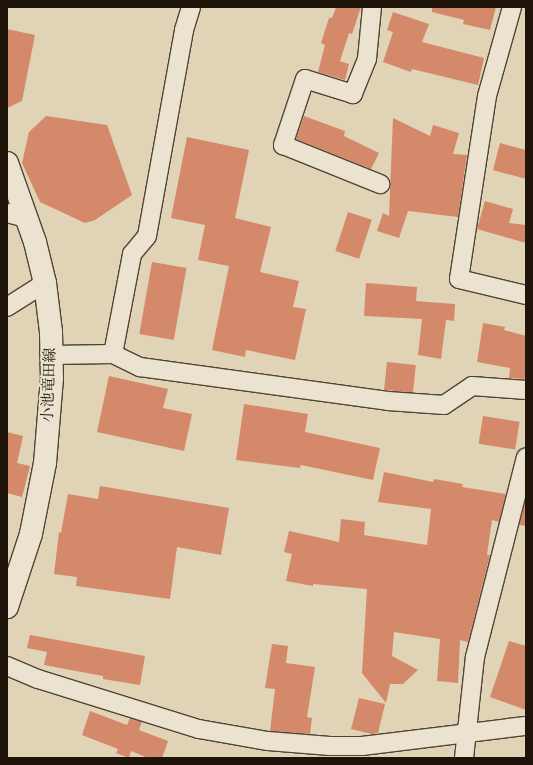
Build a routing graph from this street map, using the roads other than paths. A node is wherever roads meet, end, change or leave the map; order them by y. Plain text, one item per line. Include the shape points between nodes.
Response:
1 (191, 7) edge
2 (372, 7) edge
3 (512, 7) edge
4 (7, 163) edge
5 (380, 184) dead end
6 (17, 215) edge
7 (45, 283) junction
8 (526, 295) edge
9 (7, 307) edge
10 (114, 354) junction
11 (52, 355) junction
12 (526, 390) edge
13 (526, 457) edge
14 (7, 607) edge
15 (7, 666) edge
16 (526, 726) edge
17 (468, 733) junction
18 (464, 758) edge

1 - 10 street via 184,30 147,236 132,254
2 - 5 street via 367,59 353,94 305,79 283,145
3 - 8 street via 487,96 459,279
4 - 6 main road, 小池竜田線
6 - 7 main road, 小池竜田線 via 35,242
7 - 9 street
7 - 11 main road, 小池竜田線
10 - 11 street
10 - 12 street via 140,367 388,401 444,405 472,386
11 - 14 main road, 小池竜田線 via 45,463 31,534
13 - 17 street via 475,657
15 - 17 street via 38,679 199,729 268,741 362,746
16 - 17 street
17 - 18 street

